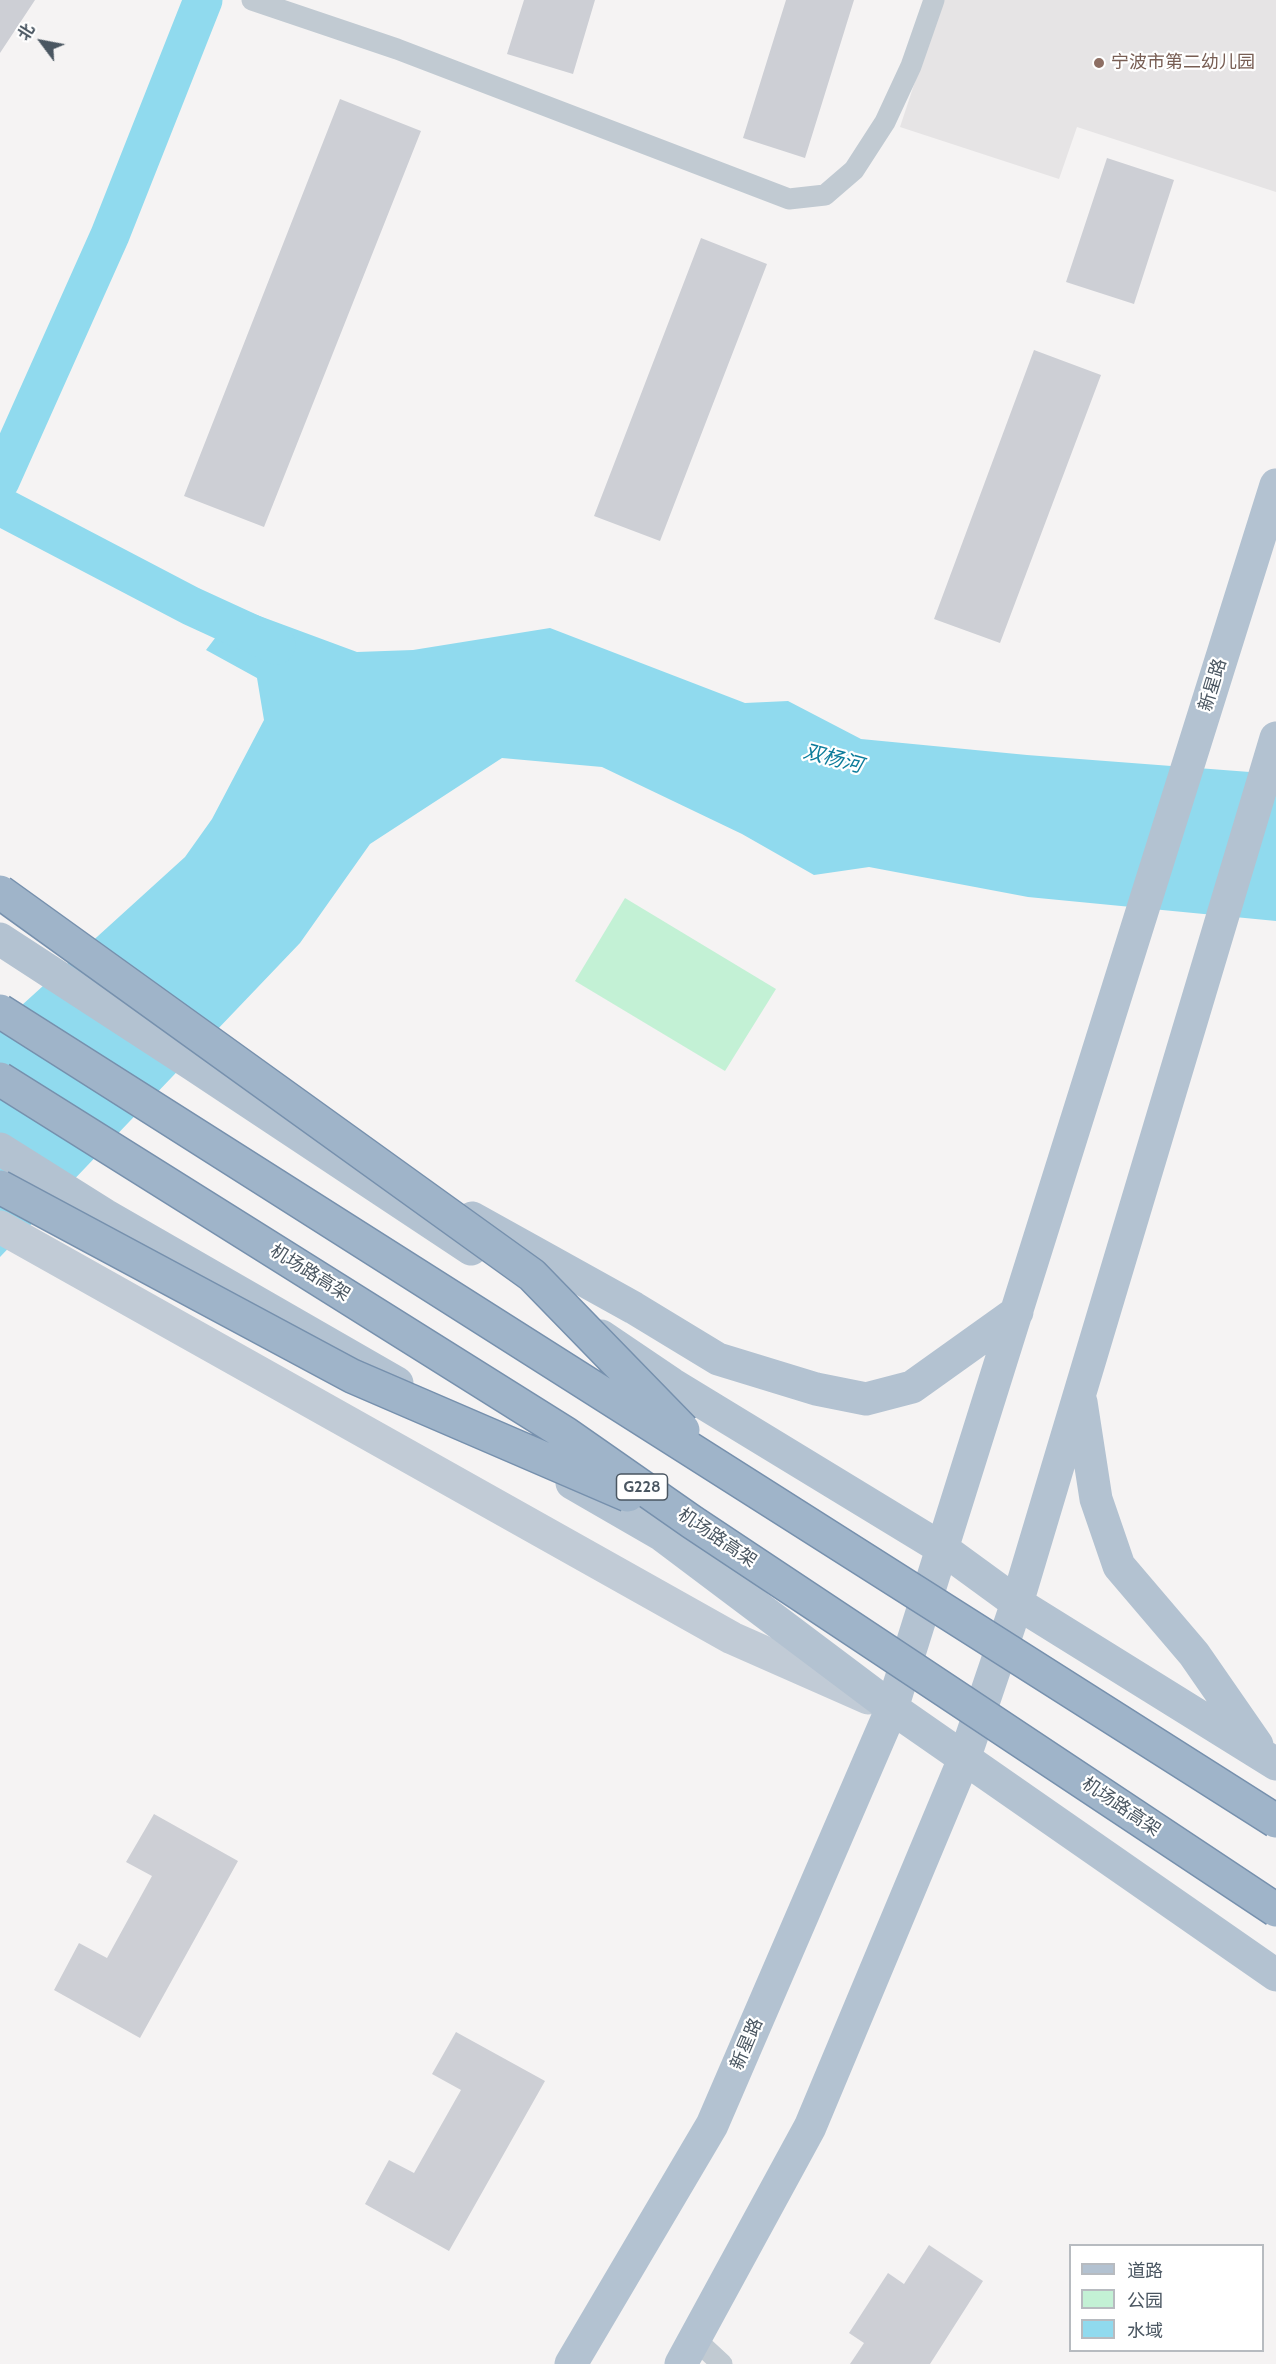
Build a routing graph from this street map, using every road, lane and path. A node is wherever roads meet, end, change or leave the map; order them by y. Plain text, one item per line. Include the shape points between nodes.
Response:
1 (252, 0) edge
2 (934, 0) edge
3 (1276, 484) edge
4 (1276, 740) edge
5 (0, 892) edge
6 (0, 939) edge
7 (0, 1011) edge
8 (192, 1064) junction
9 (0, 1078) edge
10 (0, 1149) edge
11 (0, 1187) edge
12 (0, 1227) edge
13 (1017, 1312) junction
14 (1080, 1392) junction
15 (722, 1470) junction
16 (692, 1522) junction
17 (943, 1549) junction
18 (1017, 1603) junction
19 (892, 1708) junction
20 (964, 1759) junction
21 (1270, 1760) edge
22 (1276, 1821) edge
23 (1276, 1910) edge
24 (1276, 1975) edge
25 (688, 2351) edge
26 (571, 2364) edge
27 (722, 2364) edge

1 - 2 lane via 397,49 789,199 825,195 854,170 885,122 911,66
3 - 13 main road, 新星路
4 - 14 main road
5 - 15 highway, bridge via 532,1275
6 - 8 main road
7 - 15 highway, bridge
8 - 13 main road via 634,1308 718,1359 816,1389 866,1399 912,1387
8 - 17 main road via 672,1384
9 - 16 highway, 机场路高架 / G228, bridge via 566,1434
10 - 19 main road via 105,1215 662,1535
11 - 16 highway, bridge via 352,1376
12 - 19 main road via 732,1638
13 - 17 main road, 新星路
14 - 18 main road
14 - 21 main road via 1096,1499 1119,1566 1194,1654
15 - 22 highway, bridge
16 - 23 highway, 机场路高架 / G228, bridge
17 - 18 main road
17 - 19 main road, 新星路
18 - 20 main road
18 - 21 main road
19 - 20 main road
19 - 26 main road, 新星路 via 712,2125
20 - 24 main road
20 - 25 main road via 810,2127
25 - 27 lane

